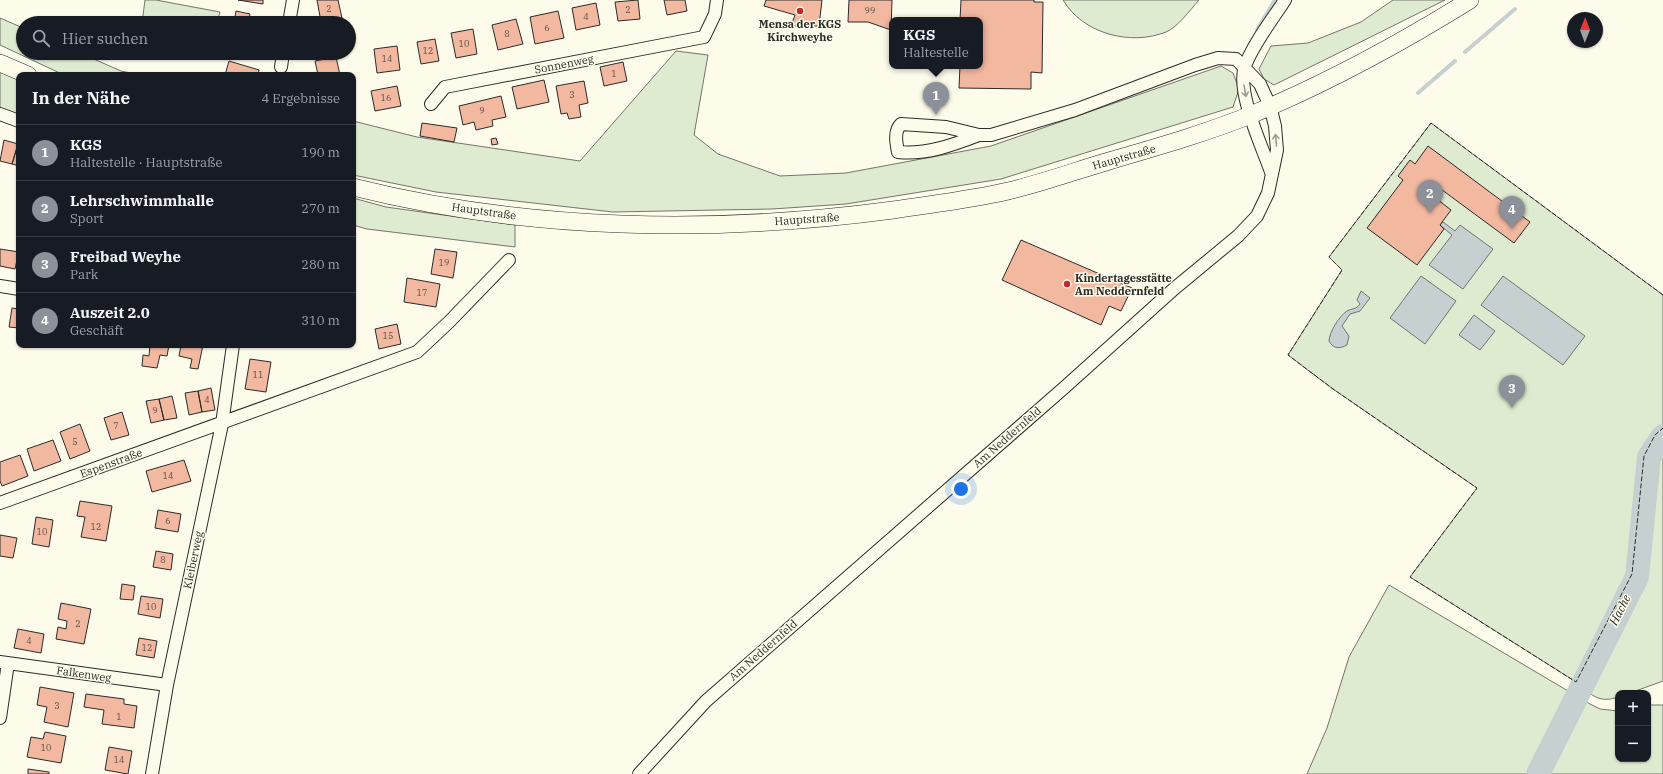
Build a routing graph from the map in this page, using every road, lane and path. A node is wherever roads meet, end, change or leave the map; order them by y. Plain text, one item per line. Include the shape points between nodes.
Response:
1 (293, 0) edge
2 (717, 0) edge
3 (1285, 0) edge
4 (1470, 0) edge
5 (290, 16) edge
6 (282, 60) edge
7 (0, 63) edge
8 (281, 67) dead end
9 (1245, 67) junction
10 (21, 72) edge
11 (431, 104) dead end
12 (1270, 106) junction
13 (0, 114) edge
14 (1250, 115) junction
15 (16, 120) edge
16 (979, 135) junction
17 (1271, 173) junction
18 (356, 188) edge
19 (509, 260) dead end
20 (0, 286) edge
21 (16, 289) edge
22 (233, 348) edge
23 (222, 424) junction
24 (0, 503) edge
25 (4, 663) edge
26 (167, 685) junction
27 (0, 718) edge
28 (152, 774) edge
29 (639, 774) edge

1 - 5 street
2 - 11 street, Sonnenweg via 715,14 704,37 445,87
3 - 9 street
4 - 12 main road, Hauptstraße via 1401,42
6 - 8 street
7 - 10 main road
9 - 12 street via 1260,84
9 -> 14 street via 1244,86
9 - 16 street via 1236,59 1218,58 1074,110 991,135
12 - 14 main road, Hauptstraße
17 -> 12 street, Am Neddernfeld via 1277,150
13 - 15 street
14 - 17 street, Am Neddernfeld
14 - 18 main road, Hauptstraße via 1180,140 1007,191 837,217 725,225 632,225 538,218 447,206
16 - 16 street via 946,127 901,124 896,140 898,152 913,153 955,144
17 - 29 street, Am Neddernfeld via 1268,193 1257,216 1238,236 1174,288 1065,387 706,701
19 - 23 street, Espenstraße via 417,352
20 - 21 street
22 - 23 street, Kleiberweg
23 - 24 street, Espenstraße
23 - 26 street, Kleiberweg
25 - 26 street, Falkenweg
25 - 27 street
26 - 28 street, Kleiberweg

